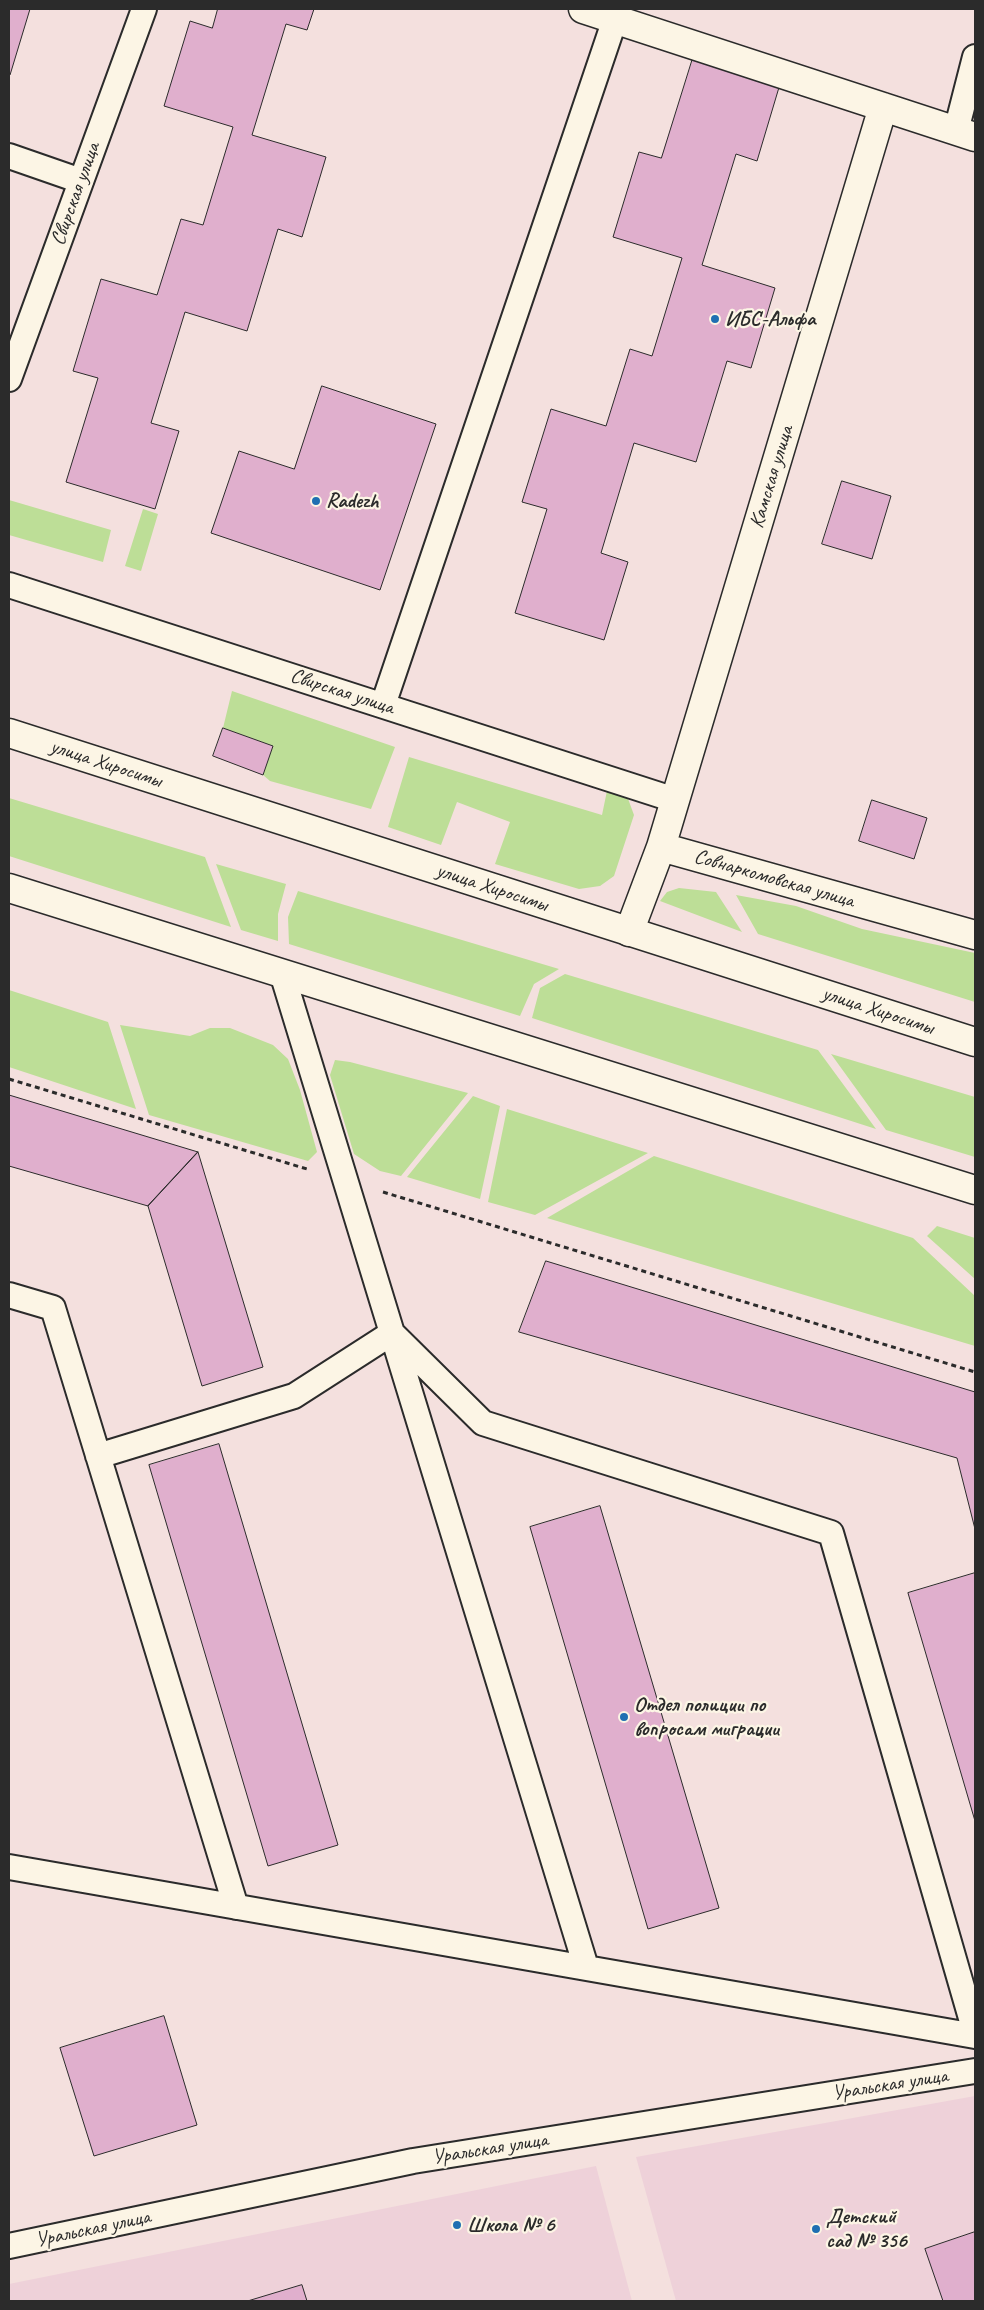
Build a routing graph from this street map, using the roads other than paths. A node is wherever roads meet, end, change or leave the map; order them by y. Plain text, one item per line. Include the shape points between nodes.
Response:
1 (144, 9) edge
2 (583, 9) edge
3 (615, 19) junction
4 (975, 57) edge
5 (883, 107) junction
6 (966, 134) edge
7 (9, 156) edge
8 (81, 181) junction
9 (9, 379) edge
10 (9, 585) edge
11 (383, 705) junction
12 (9, 732) edge
13 (675, 800) junction
14 (660, 847) junction
15 (9, 888) edge
16 (629, 932) junction
17 (975, 935) edge
18 (282, 973) junction
19 (975, 1042) edge
20 (975, 1190) edge
21 (9, 1295) edge
22 (392, 1333) junction
23 (98, 1456) junction
24 (9, 1867) edge
25 (236, 1906) junction
26 (586, 1967) junction
27 (975, 2032) edge
28 (975, 2036) edge
29 (975, 2071) edge
30 (9, 2246) edge

1 - 8 lane, Свирская улица
2 - 3 main road
3 - 5 main road
3 - 11 lane
4 - 6 lane
5 - 6 main road
5 - 13 main road, Камская улица
7 - 8 lane
8 - 9 lane, Свирская улица
10 - 11 lane, Свирская улица
11 - 13 lane, Свирская улица
12 - 16 main road, улица Хиросимы
13 - 14 main road, Камская улица
14 - 16 main road
14 - 17 main road, Совнаркомовская улица
15 - 18 main road
16 - 19 main road, улица Хиросимы
18 - 20 main road
18 - 22 lane
21 - 23 lane via 53,1308
22 - 23 lane via 294,1396
22 - 26 lane
22 - 27 lane via 483,1423 830,1534
23 - 25 lane
24 - 25 lane
25 - 26 lane
26 - 28 lane
29 - 30 lane, Уральская улица via 413,2161

